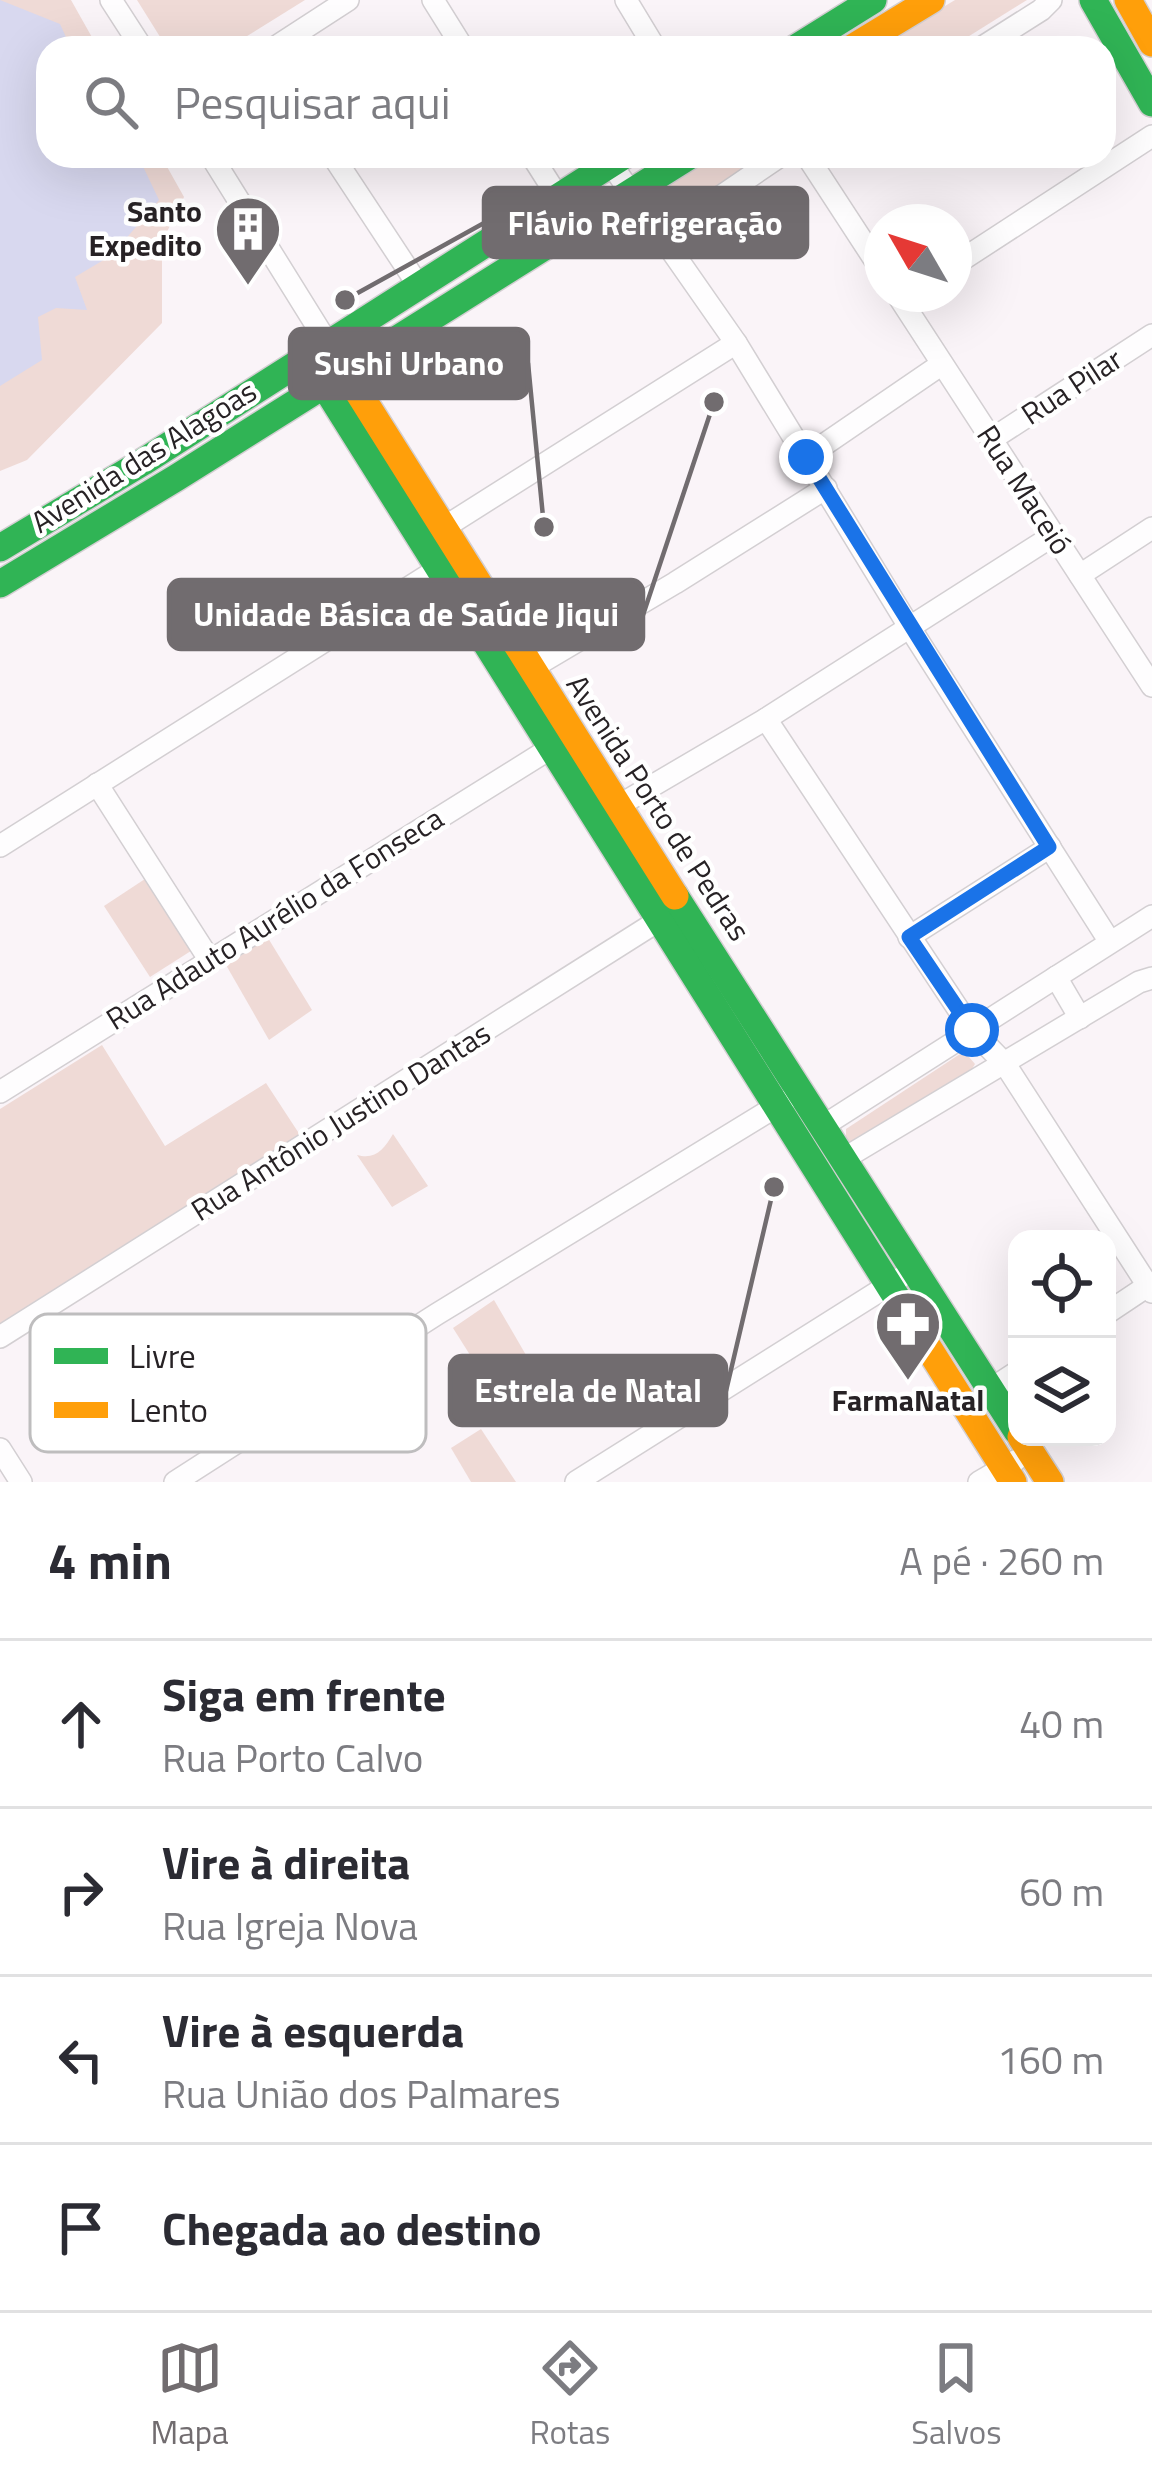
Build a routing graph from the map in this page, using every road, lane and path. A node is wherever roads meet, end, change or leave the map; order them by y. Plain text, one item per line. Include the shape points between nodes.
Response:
1 (111, 0) edge
2 (348, 0) edge
3 (433, 0) edge
4 (626, 0) edge
5 (873, 0) edge
6 (931, 0) edge
7 (1052, 0) edge
8 (1093, 0) edge
9 (1128, 0) edge
10 (836, 10) edge
11 (134, 36) edge
12 (292, 36) edge
13 (456, 36) edge
14 (648, 36) edge
15 (809, 36) edge
16 (872, 36) edge
17 (1000, 36) edge
18 (1114, 36) edge
19 (1116, 40) edge
20 (1152, 44) edge
21 (1152, 103) edge
22 (1152, 136) edge
23 (1116, 159) edge
24 (218, 168) edge
25 (341, 168) edge
26 (540, 168) edge
27 (604, 168) edge
28 (621, 168) edge
29 (670, 168) edge
30 (762, 168) edge
31 (816, 168) edge
32 (1103, 168) edge
33 (632, 194) junction
34 (558, 196) junction
35 (577, 227) junction
36 (663, 236) junction
37 (864, 244) edge
38 (972, 253) edge
39 (418, 285) junction
40 (911, 312) edge
41 (1152, 335) edge
42 (736, 343) junction
43 (328, 344) junction
44 (942, 364) junction
45 (334, 379) junction
46 (217, 415) junction
47 (992, 440) junction
48 (806, 457) junction
49 (143, 462) junction
50 (176, 478) junction
51 (826, 488) junction
52 (1152, 528) edge
53 (440, 530) junction
54 (1054, 535) junction
55 (66, 544) junction
56 (0, 548) edge
57 (448, 563) junction
58 (1080, 574) junction
59 (0, 584) edge
60 (910, 628) junction
61 (530, 669) junction
62 (1152, 686) edge
63 (766, 718) junction
64 (550, 748) junction
65 (97, 784) junction
66 (618, 806) junction
67 (0, 846) edge
68 (1049, 847) junction
69 (671, 913) junction
70 (1152, 916) edge
71 (909, 937) junction
72 (1110, 942) junction
73 (209, 959) junction
74 (1056, 976) junction
75 (1152, 978) edge
76 (1080, 1018) junction
77 (972, 1030) junction
78 (1005, 1064) junction
79 (801, 1090) junction
80 (0, 1092) edge
81 (776, 1107) junction
82 (823, 1126) junction
83 (845, 1158) junction
84 (915, 1269) junction
85 (887, 1286) junction
86 (1151, 1287) edge
87 (1116, 1307) edge
88 (35, 1314) edge
89 (30, 1317) edge
90 (426, 1321) edge
91 (0, 1336) edge
92 (1008, 1378) edge
93 (991, 1389) junction
94 (1008, 1416) edge
95 (1020, 1446) edge
96 (1027, 1446) edge
97 (0, 1449) edge
98 (222, 1452) edge
99 (1008, 1474) edge
100 (21, 1482) edge
101 (175, 1482) edge
102 (576, 1482) edge
103 (979, 1482) edge
104 (1050, 1482) edge

1 - 11 street
2 - 12 street
3 - 13 street
4 - 14 street
5 - 10 main road
6 - 16 main road
7 - 17 street
8 - 18 main road
9 - 20 main road
10 - 15 main road
19 - 21 main road
22 - 23 street
24 - 43 street, Avenida Porto de Pedras
25 - 39 street
26 - 34 street
27 - 34 main road, Avenida das Alagoas
28 - 33 street
29 - 33 main road, Avenida das Alagoas
30 - 36 street
31 - 37 street
32 - 38 street
33 - 35 main road, Avenida das Alagoas
33 - 36 street
34 - 35 street
34 - 39 main road, Avenida das Alagoas
35 - 45 main road, Avenida das Alagoas
36 - 42 street
39 - 43 main road, Avenida das Alagoas
40 - 44 street, Rua Maceió
41 - 47 street, Rua Pilar
42 - 48 street
42 - 53 street
43 - 45 main road, Avenida Porto de Pedras
43 - 46 main road, Avenida das Alagoas
44 - 47 street, Rua Maceió
44 - 48 street
45 - 50 main road, Avenida das Alagoas
45 - 53 main road, Avenida Porto de Pedras
45 - 57 main road, Avenida Porto de Pedras
46 - 49 main road, Avenida das Alagoas
46 - 50 main road via 209,431 170,460
47 - 54 street, Rua Maceió
48 - 51 street
49 - 55 main road via 145,484
49 - 56 main road, Avenida das Alagoas
50 - 55 main road, Avenida das Alagoas
51 - 60 street
51 - 61 street
52 - 58 street
53 - 57 main road, Avenida Porto de Pedras
54 - 58 street, Rua Maceió
54 - 60 street
55 - 59 main road, Avenida das Alagoas
57 - 61 main road, Avenida Porto de Pedras
57 - 64 main road, Avenida Porto de Pedras
57 - 65 street
58 - 62 street, Rua Maceió
60 - 63 street
60 - 68 street
61 - 66 main road, Avenida Porto de Pedras
63 - 66 street
63 - 71 street
64 - 69 main road, Avenida Porto de Pedras
64 - 73 street, Rua Adauto Aurélio da Fonseca
65 - 67 street
65 - 73 street
66 - 69 main road, Avenida Porto de Pedras
68 - 71 street
68 - 72 street
69 - 79 main road, Avenida Porto de Pedras
69 - 81 main road, Avenida Porto de Pedras
69 - 88 street, Rua Antônio Justino Dantas
70 - 72 street
71 - 77 street
72 - 74 street
73 - 80 street, Rua Adauto Aurélio da Fonseca
74 - 76 street
74 - 77 street
75 - 76 street
76 - 78 street
77 - 78 street
77 - 82 street
78 - 83 street
78 - 86 street
79 - 81 street
79 - 82 main road, Avenida Porto de Pedras
81 - 85 main road, Avenida Porto de Pedras
81 - 90 street
82 - 83 main road, Avenida Porto de Pedras
83 - 84 main road, Avenida Porto de Pedras
84 - 85 street
84 - 93 main road, Avenida Porto de Pedras
85 - 99 main road, Avenida Porto de Pedras
85 - 102 street
86 - 87 street
89 - 91 street, Rua Antônio Justino Dantas
92 - 93 street
93 - 94 main road, Avenida Porto de Pedras
95 - 99 street
96 - 104 main road, Avenida Porto de Pedras
97 - 100 street
98 - 101 street
99 - 103 street

